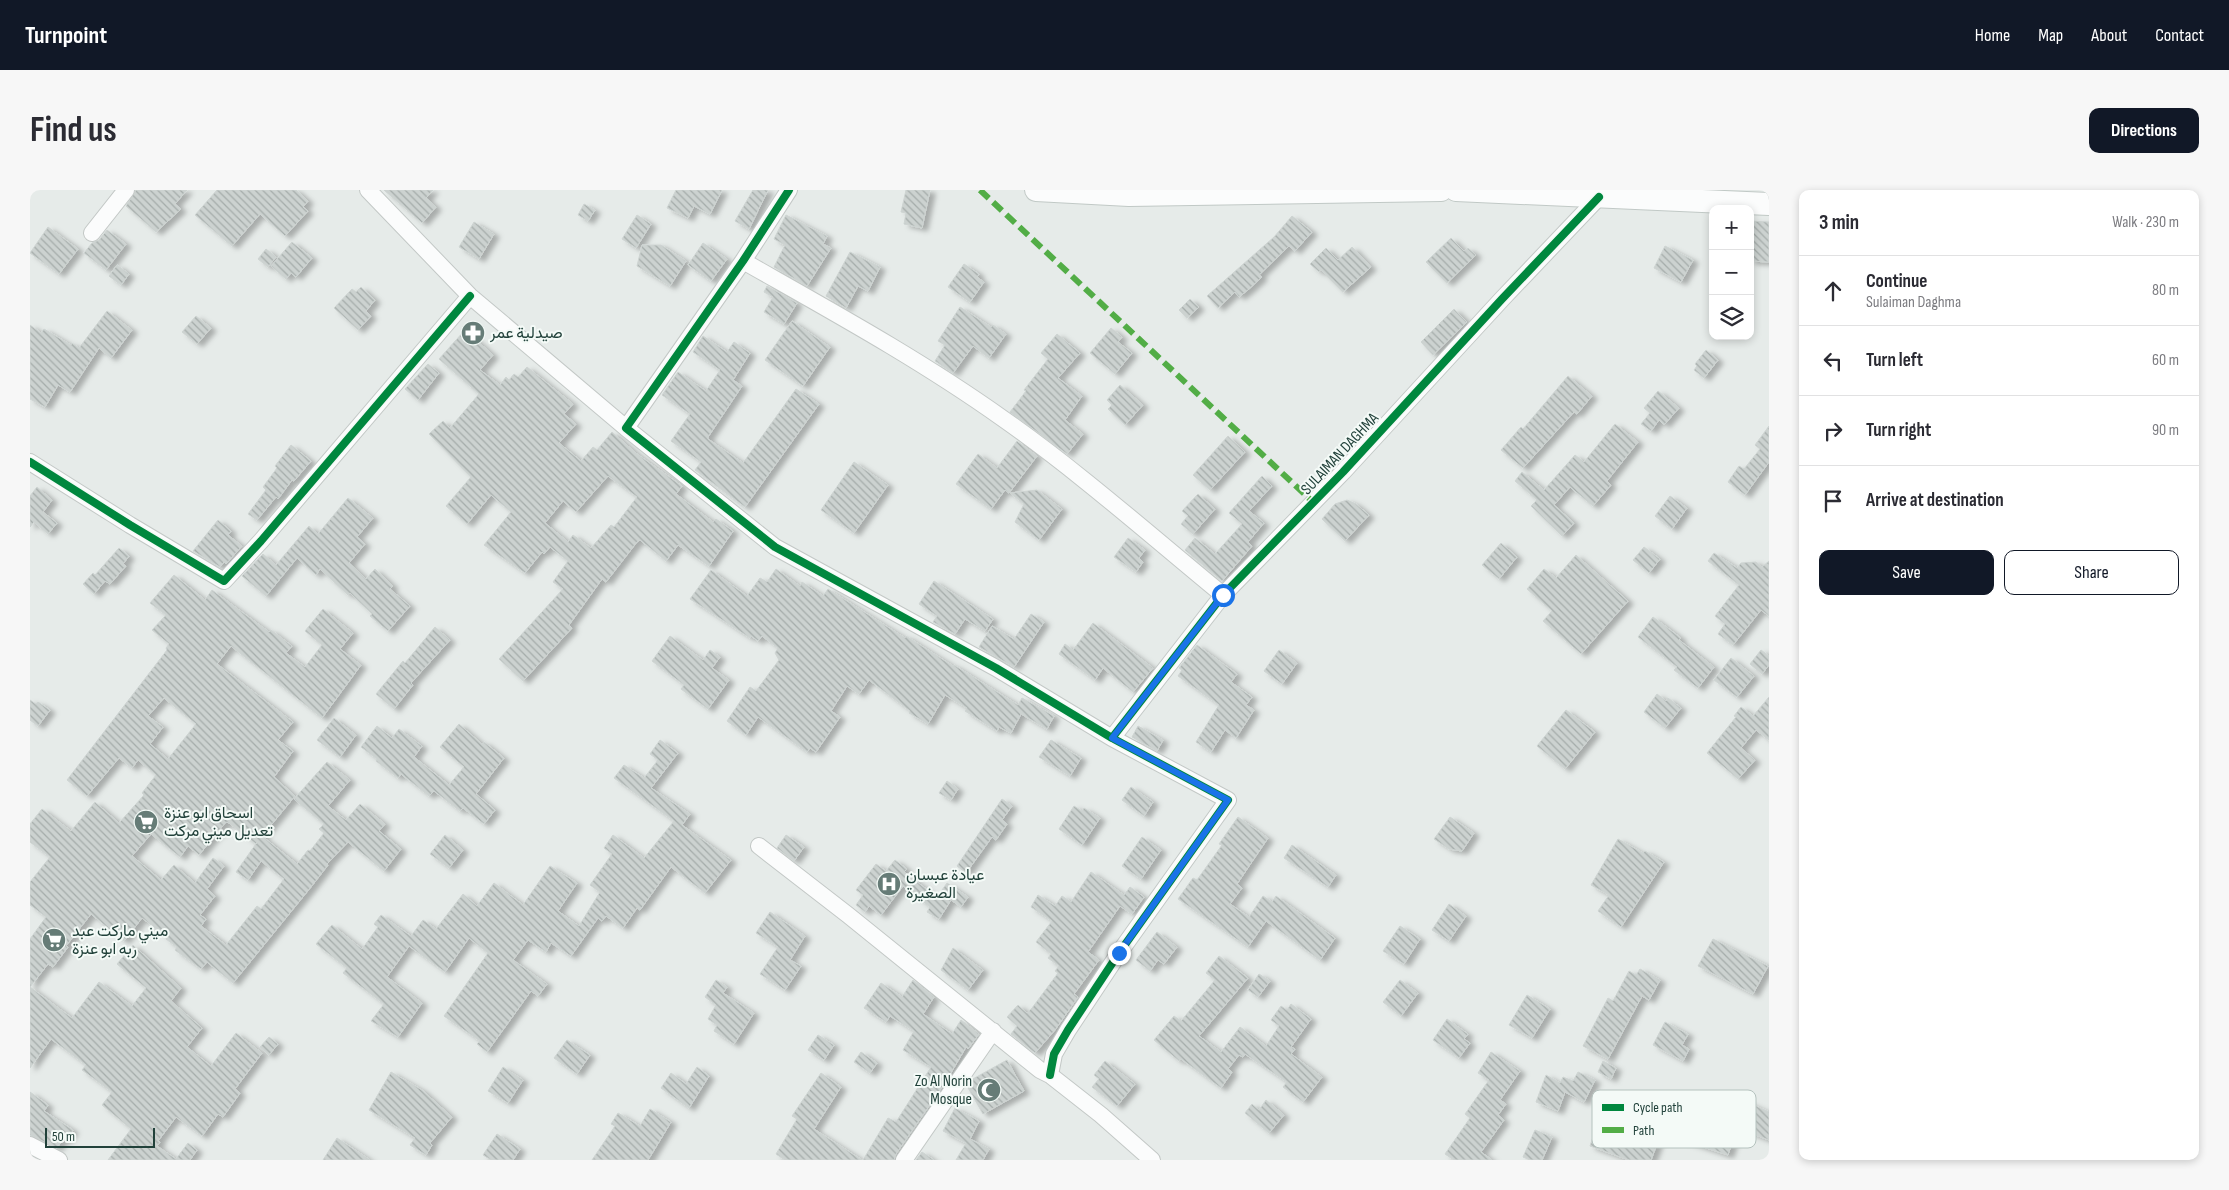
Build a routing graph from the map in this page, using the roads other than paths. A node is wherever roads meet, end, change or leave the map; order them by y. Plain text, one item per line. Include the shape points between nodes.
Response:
1 (126, 190) edge
2 (368, 190) edge
3 (789, 190) edge
4 (1036, 190) edge
5 (1441, 190) edge
6 (1456, 190) edge
7 (1726, 190) edge
8 (1769, 192) edge
9 (1687, 195) edge
10 (1599, 197) junction
11 (1769, 204) edge
12 (92, 233) dead end
13 (743, 261) junction
14 (470, 296) junction
15 (626, 428) junction
16 (30, 462) edge
17 (1223, 595) junction
18 (1112, 738) junction
19 (759, 846) dead end
20 (993, 1031) junction
21 (1050, 1075) junction
22 (30, 1145) edge
23 (59, 1160) edge
24 (904, 1160) edge
25 (1152, 1160) edge

1 - 12 street
2 - 14 street
3 - 13 street
4 - 5 street via 1129,195
6 - 10 street
7 - 8 street
9 - 10 street
9 - 11 street via 1694,199
10 - 17 street, SULAIMAN DAGHMA via 1337,478
13 - 15 street
13 - 17 street via 934,372 1003,418
14 - 15 street
14 - 16 street via 224,581
15 - 18 street via 775,547 996,668
17 - 18 street, SULAIMAN DAGHMA
18 - 21 street via 1228,800 1068,1030 1054,1054
19 - 20 street
20 - 21 street
20 - 24 street
21 - 25 street
22 - 23 street

